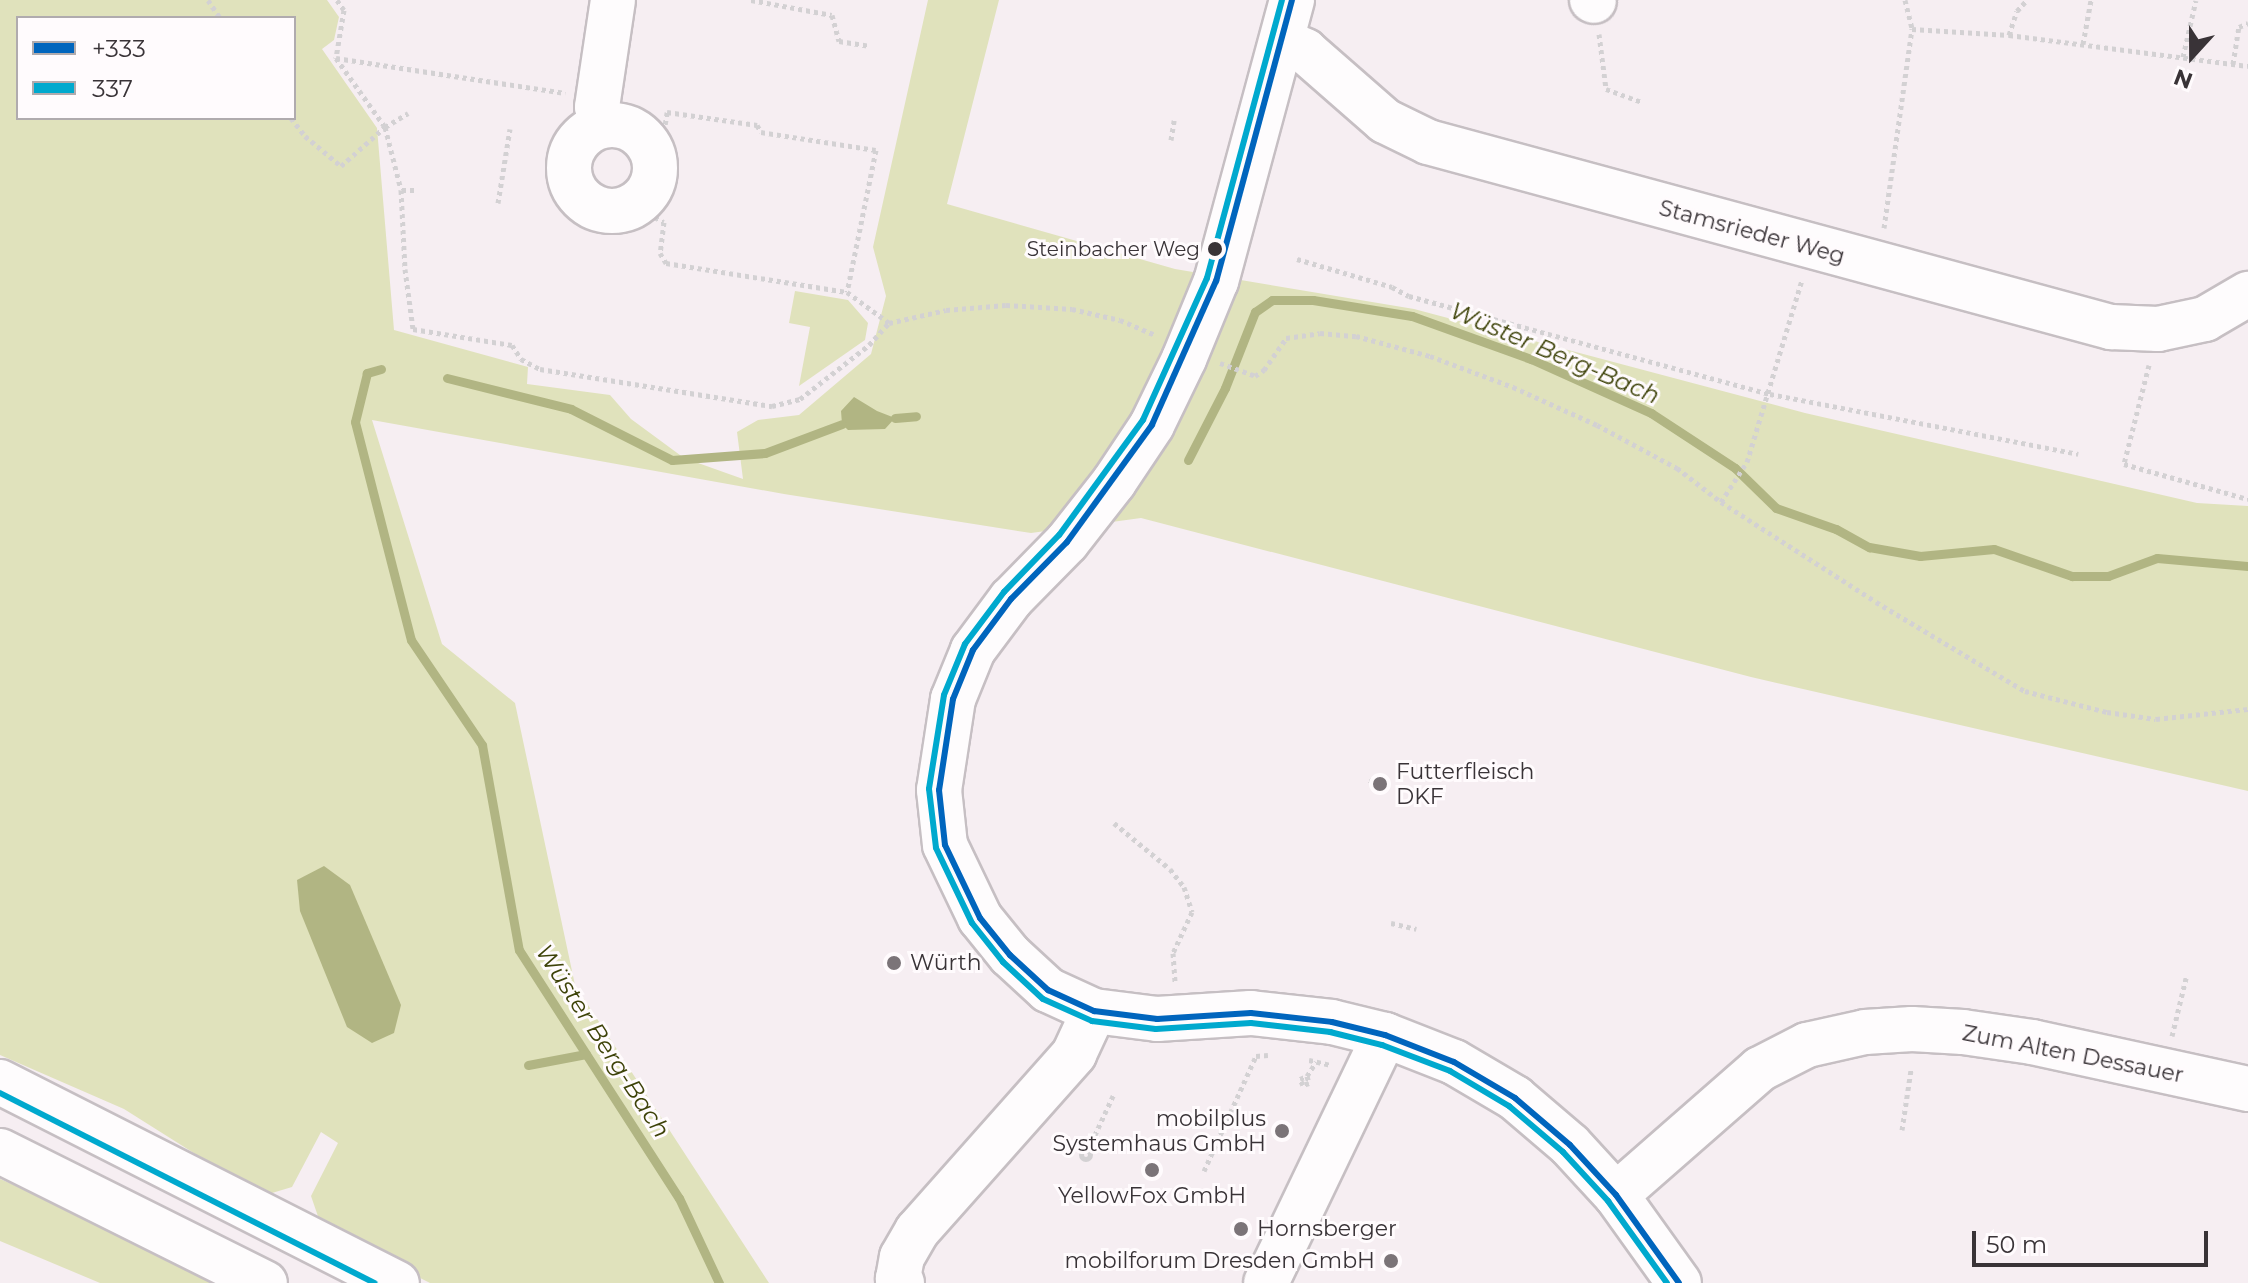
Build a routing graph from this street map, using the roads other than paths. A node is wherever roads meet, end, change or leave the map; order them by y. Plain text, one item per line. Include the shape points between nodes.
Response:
1 (613, 0) edge
2 (1287, 21) edge
3 (601, 112) junction
4 (2248, 294) edge
5 (1094, 1011) junction
6 (1385, 1035) junction
7 (0, 1082) edge
8 (2248, 1089) edge
9 (0, 1151) edge
10 (1616, 1195) junction
11 (265, 1283) edge
12 (397, 1283) edge
13 (902, 1283) edge
14 (1266, 1283) edge
15 (1679, 1283) edge

1 - 3 street
2 - 4 street, Stamsrieder Weg via 1305,51 1385,121 1428,142 2111,327 2158,329 2205,319
2 - 5 street via 1216,281 1204,356 1067,542 1011,599 973,650 953,699 943,746 939,790 945,845 980,918 1048,990
3 - 3 street via 571,153 571,183 595,208 614,211 647,194 654,178 652,153 637,132
5 - 6 street via 1157,1019 1278,1014
5 - 13 street via 1074,1054 917,1231 902,1257
6 - 10 street via 1454,1062 1515,1098 1570,1145
6 - 14 street
7 - 12 street
8 - 10 street, Zum Alten Dessauer via 2032,1042 1963,1032 1865,1032 1807,1045 1760,1069
9 - 11 street
10 - 15 street

